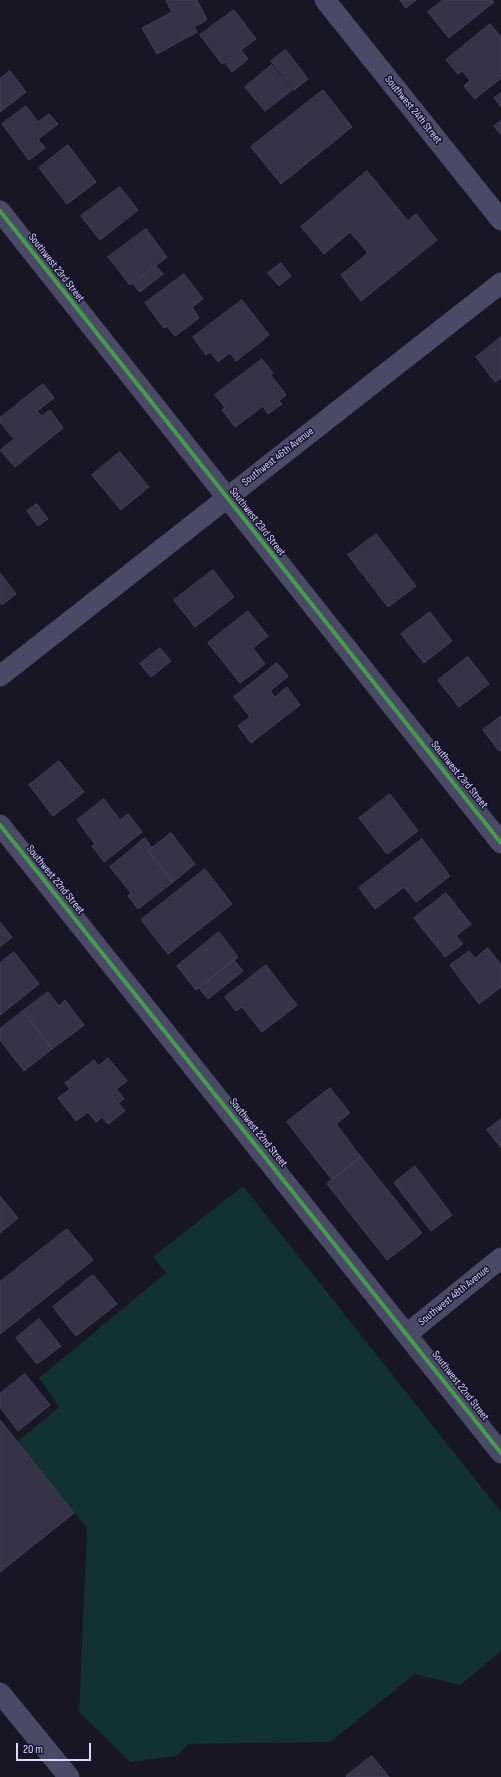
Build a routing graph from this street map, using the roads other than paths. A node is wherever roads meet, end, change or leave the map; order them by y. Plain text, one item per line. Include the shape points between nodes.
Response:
1 (325, 0) edge
2 (0, 211) edge
3 (501, 220) edge
4 (501, 283) edge
5 (226, 498) junction
6 (0, 676) edge
7 (0, 825) edge
8 (501, 843) edge
9 (501, 1258) edge
10 (407, 1334) junction
11 (501, 1453) edge
12 (0, 1693) edge
13 (69, 1777) edge

1 - 3 street, Southwest 24th Street
2 - 5 street, Southwest 23rd Street
4 - 5 street, Southwest 46th Avenue
5 - 6 street, Southwest 46th Avenue
5 - 8 street, Southwest 23rd Street
7 - 10 street, Southwest 22nd Street
9 - 10 street, Southwest 48th Avenue
10 - 11 street, Southwest 22nd Street
12 - 13 street

